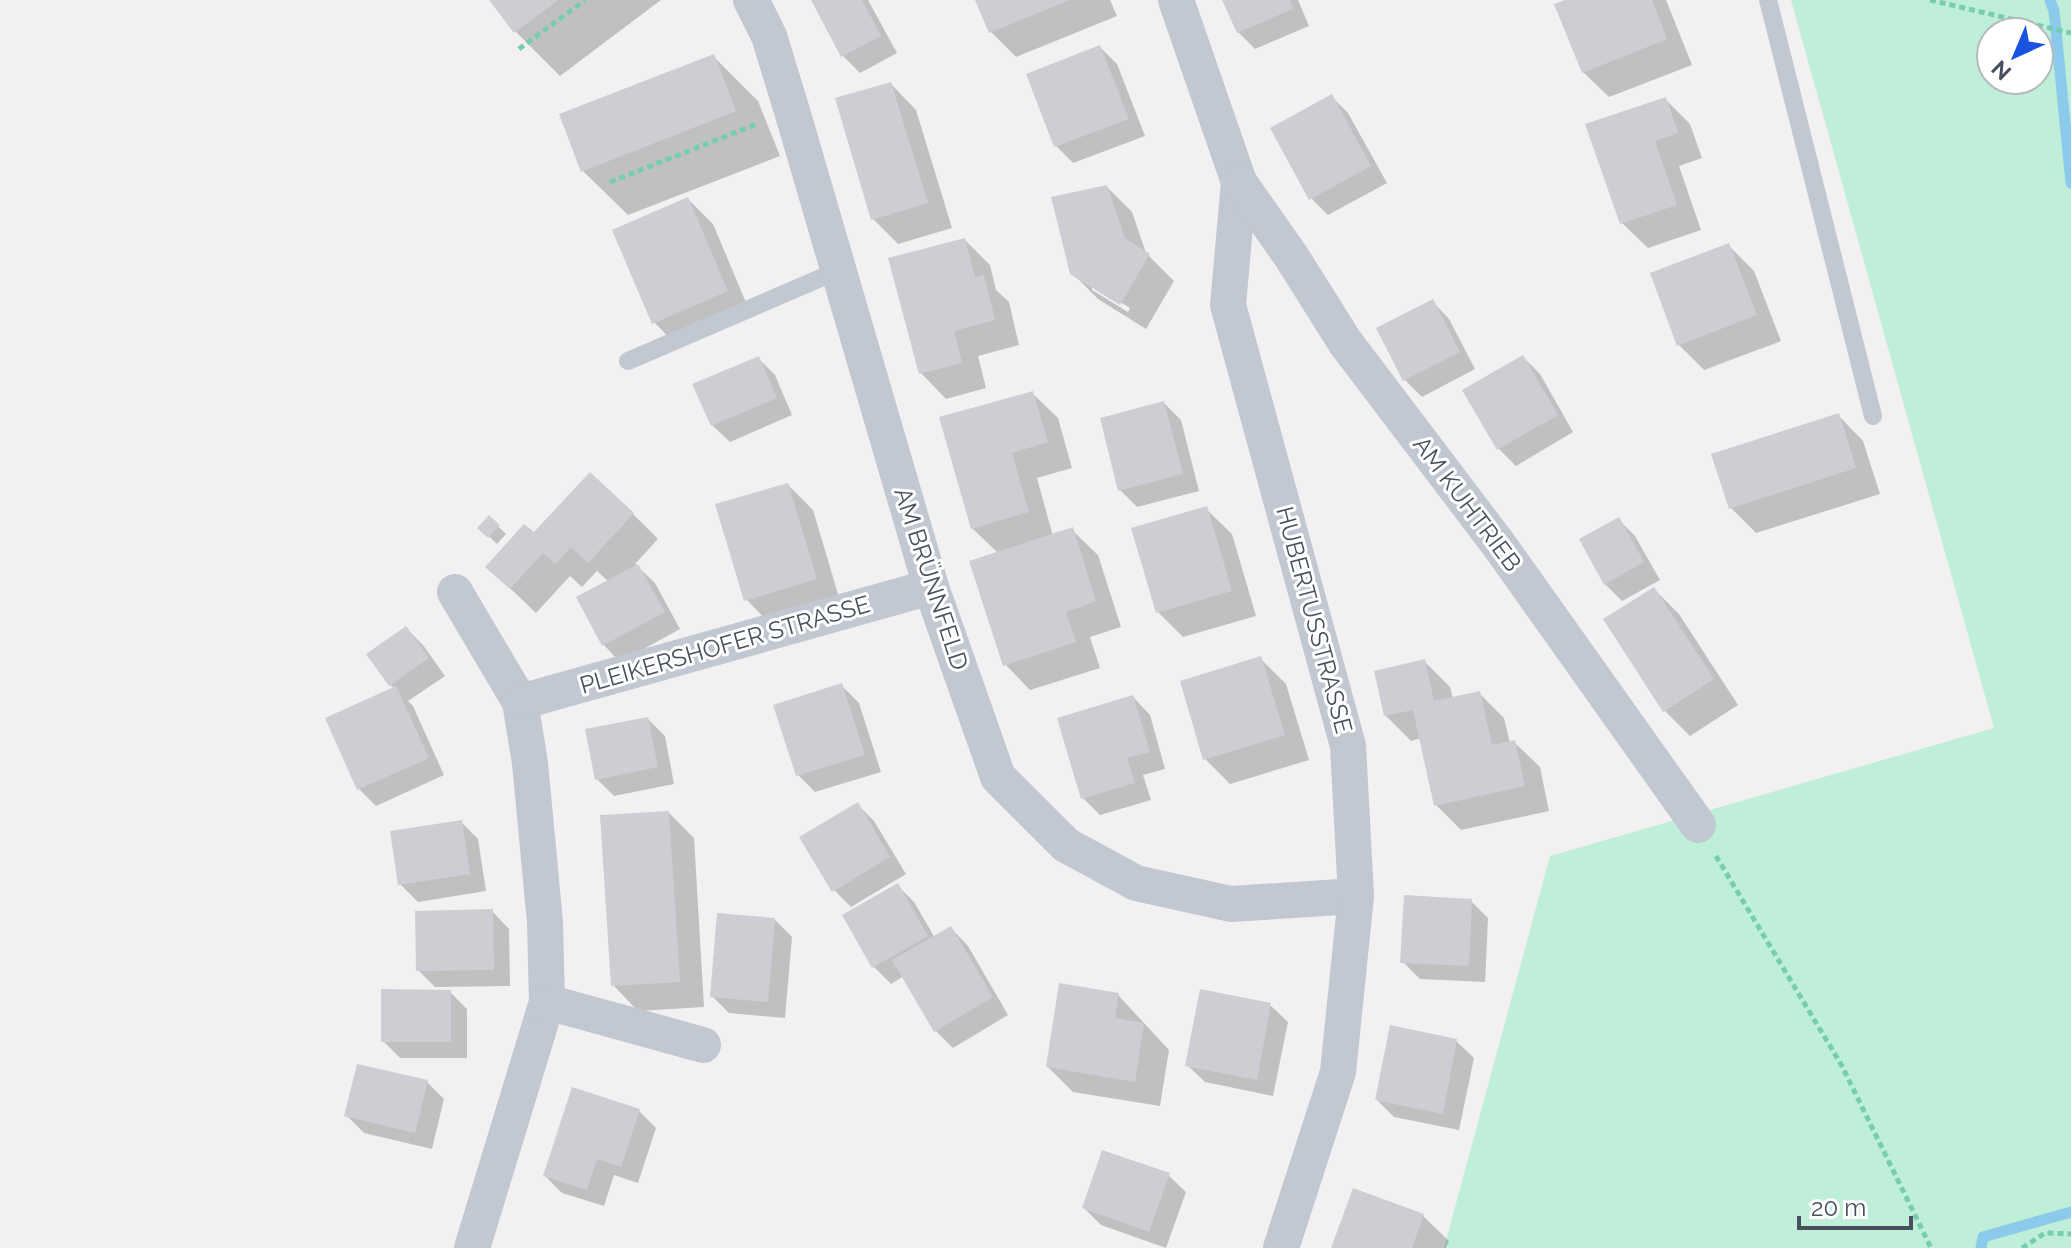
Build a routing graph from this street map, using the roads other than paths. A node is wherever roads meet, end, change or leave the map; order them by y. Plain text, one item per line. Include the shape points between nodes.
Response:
1 (751, 0) edge
2 (1176, 0) edge
3 (1768, 0) edge
4 (1239, 182) junction
5 (837, 271) junction
6 (628, 361) dead end
7 (1873, 416) dead end
8 (931, 587) junction
9 (455, 592) dead end
10 (520, 702) junction
11 (1698, 825) road end
12 (1356, 896) junction
13 (547, 1002) junction
14 (703, 1045) dead end
15 (472, 1248) edge
16 (1281, 1248) edge

1 - 5 street, AM BRÜNNFELD via 769,36
2 - 4 street, HUBERTUSSTRASSE
3 - 7 lane
4 - 11 street, AM KUHTRIEB via 1345,342 1499,545
4 - 12 street, HUBERTUSSTRASSE via 1228,305 1348,746
5 - 6 lane
5 - 8 street, AM BRÜNNFELD
8 - 10 street, PLEIKERSHOFER STRASSE
8 - 12 street, AM BRÜNNFELD via 998,777 1066,845 1136,883 1231,904
9 - 10 street
10 - 13 street via 544,906
12 - 16 street, HUBERTUSSTRASSE via 1338,1072
13 - 14 street
13 - 15 street

